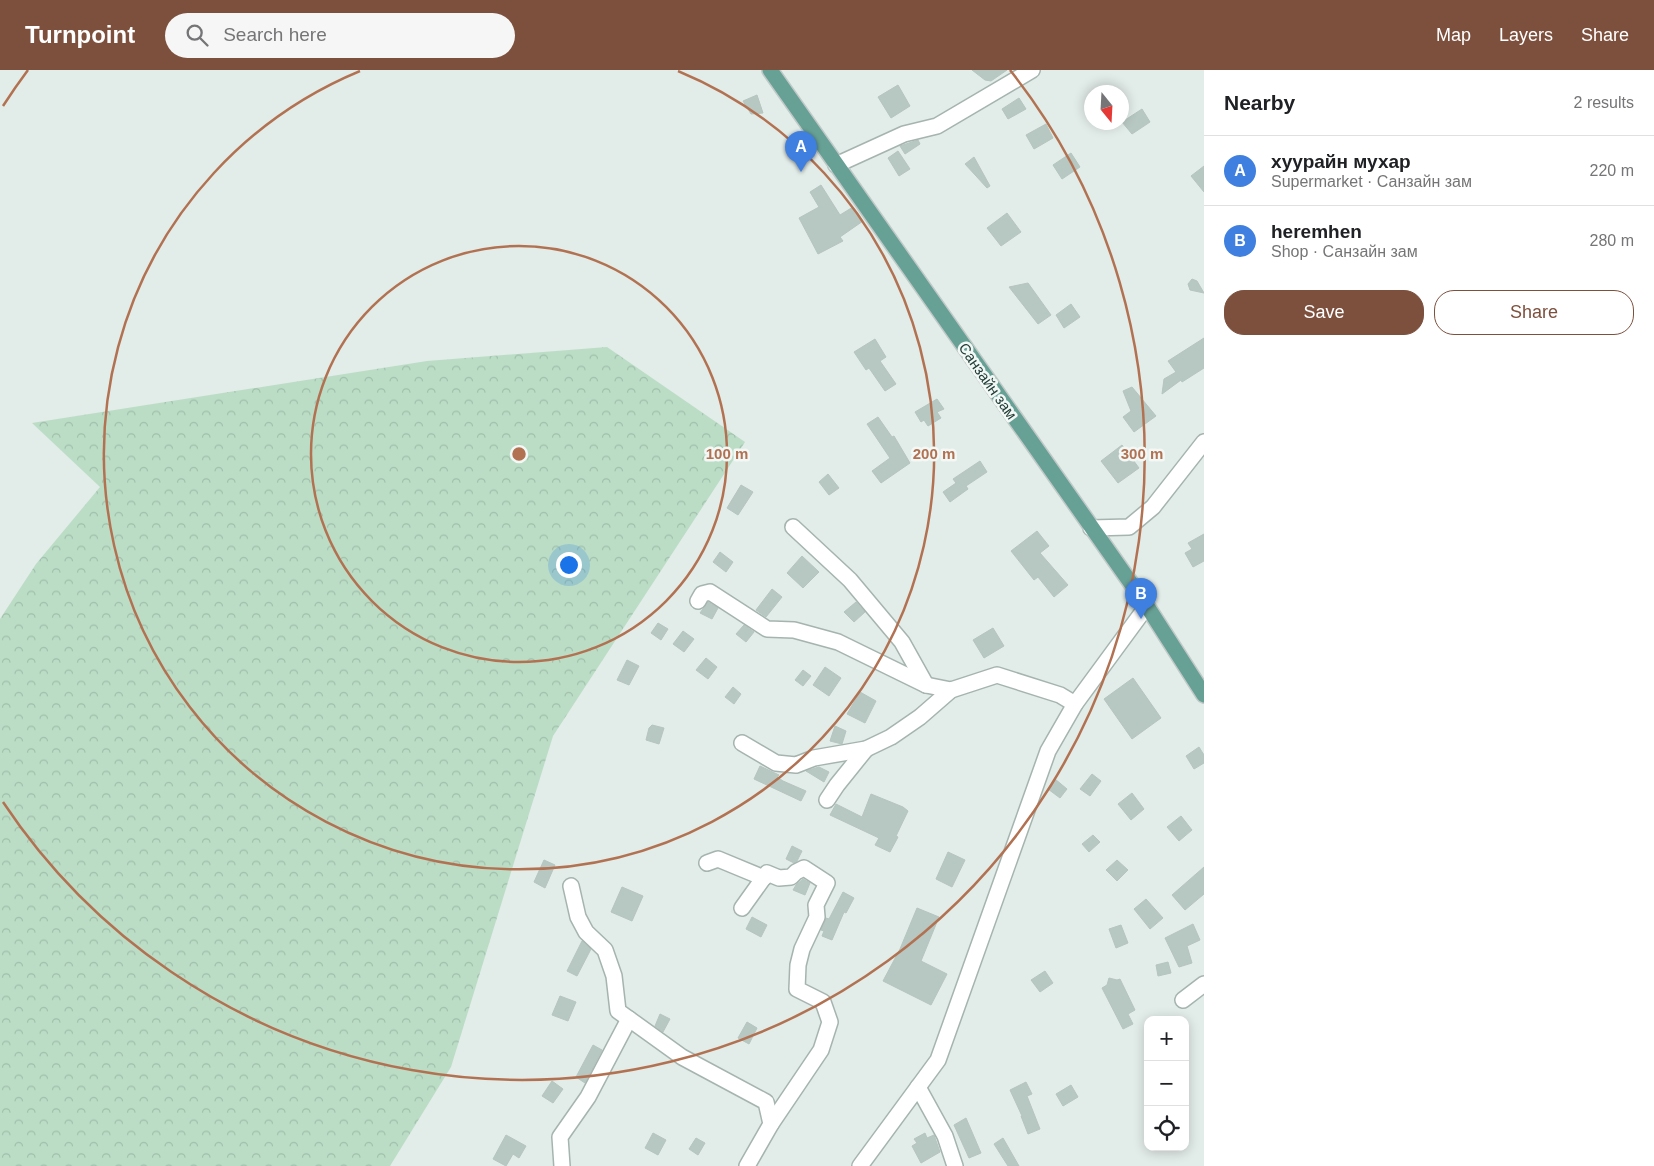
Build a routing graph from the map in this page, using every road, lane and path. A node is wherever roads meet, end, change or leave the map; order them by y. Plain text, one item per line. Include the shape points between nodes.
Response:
1 (770, 70) edge
2 (1032, 70) edge
3 (836, 165) junction
4 (1204, 442) edge
5 (793, 527) dead end
6 (1091, 528) junction
7 (698, 601) dead end
8 (1147, 606) junction
9 (926, 685) junction
10 (951, 690) junction
11 (1204, 695) edge
12 (1075, 704) junction
13 (742, 743) dead end
14 (866, 749) junction
15 (827, 800) dead end
16 (707, 863) dead end
17 (764, 878) junction
18 (571, 886) dead end
19 (742, 908) dead end
20 (1204, 984) edge
21 (1183, 1000) dead end
22 (629, 1019) junction
23 (918, 1087) junction
24 (771, 1124) junction
25 (562, 1166) edge
26 (747, 1166) edge
27 (860, 1166) edge
28 (955, 1166) edge

1 - 3 main road, Санзайн зам
2 - 3 street via 937,126 904,134
3 - 6 main road, Санзайн зам
4 - 6 street via 1153,507 1129,528
5 - 9 street via 850,580 902,642
6 - 8 main road, Санзайн зам
7 - 9 street via 702,594 710,592 767,629 794,630 838,642
8 - 11 main road, Санзайн зам
8 - 12 street
9 - 10 street
10 - 12 street via 998,675 1060,695
10 - 14 street via 891,738
12 - 23 street via 1048,751 938,1060
13 - 14 street via 776,763 796,765 814,758
14 - 15 street
16 - 17 street via 718,859
17 - 19 street
17 - 24 street via 767,873 791,878 804,868 827,883 816,905 817,917 802,949 797,989 823,1002 830,1022 821,1050
18 - 22 street via 578,917 586,932 605,950 614,976 618,1011
20 - 21 street
22 - 24 street via 682,1057 766,1102
22 - 25 street via 588,1097 560,1137
23 - 27 street
23 - 28 street via 945,1136
24 - 26 street

